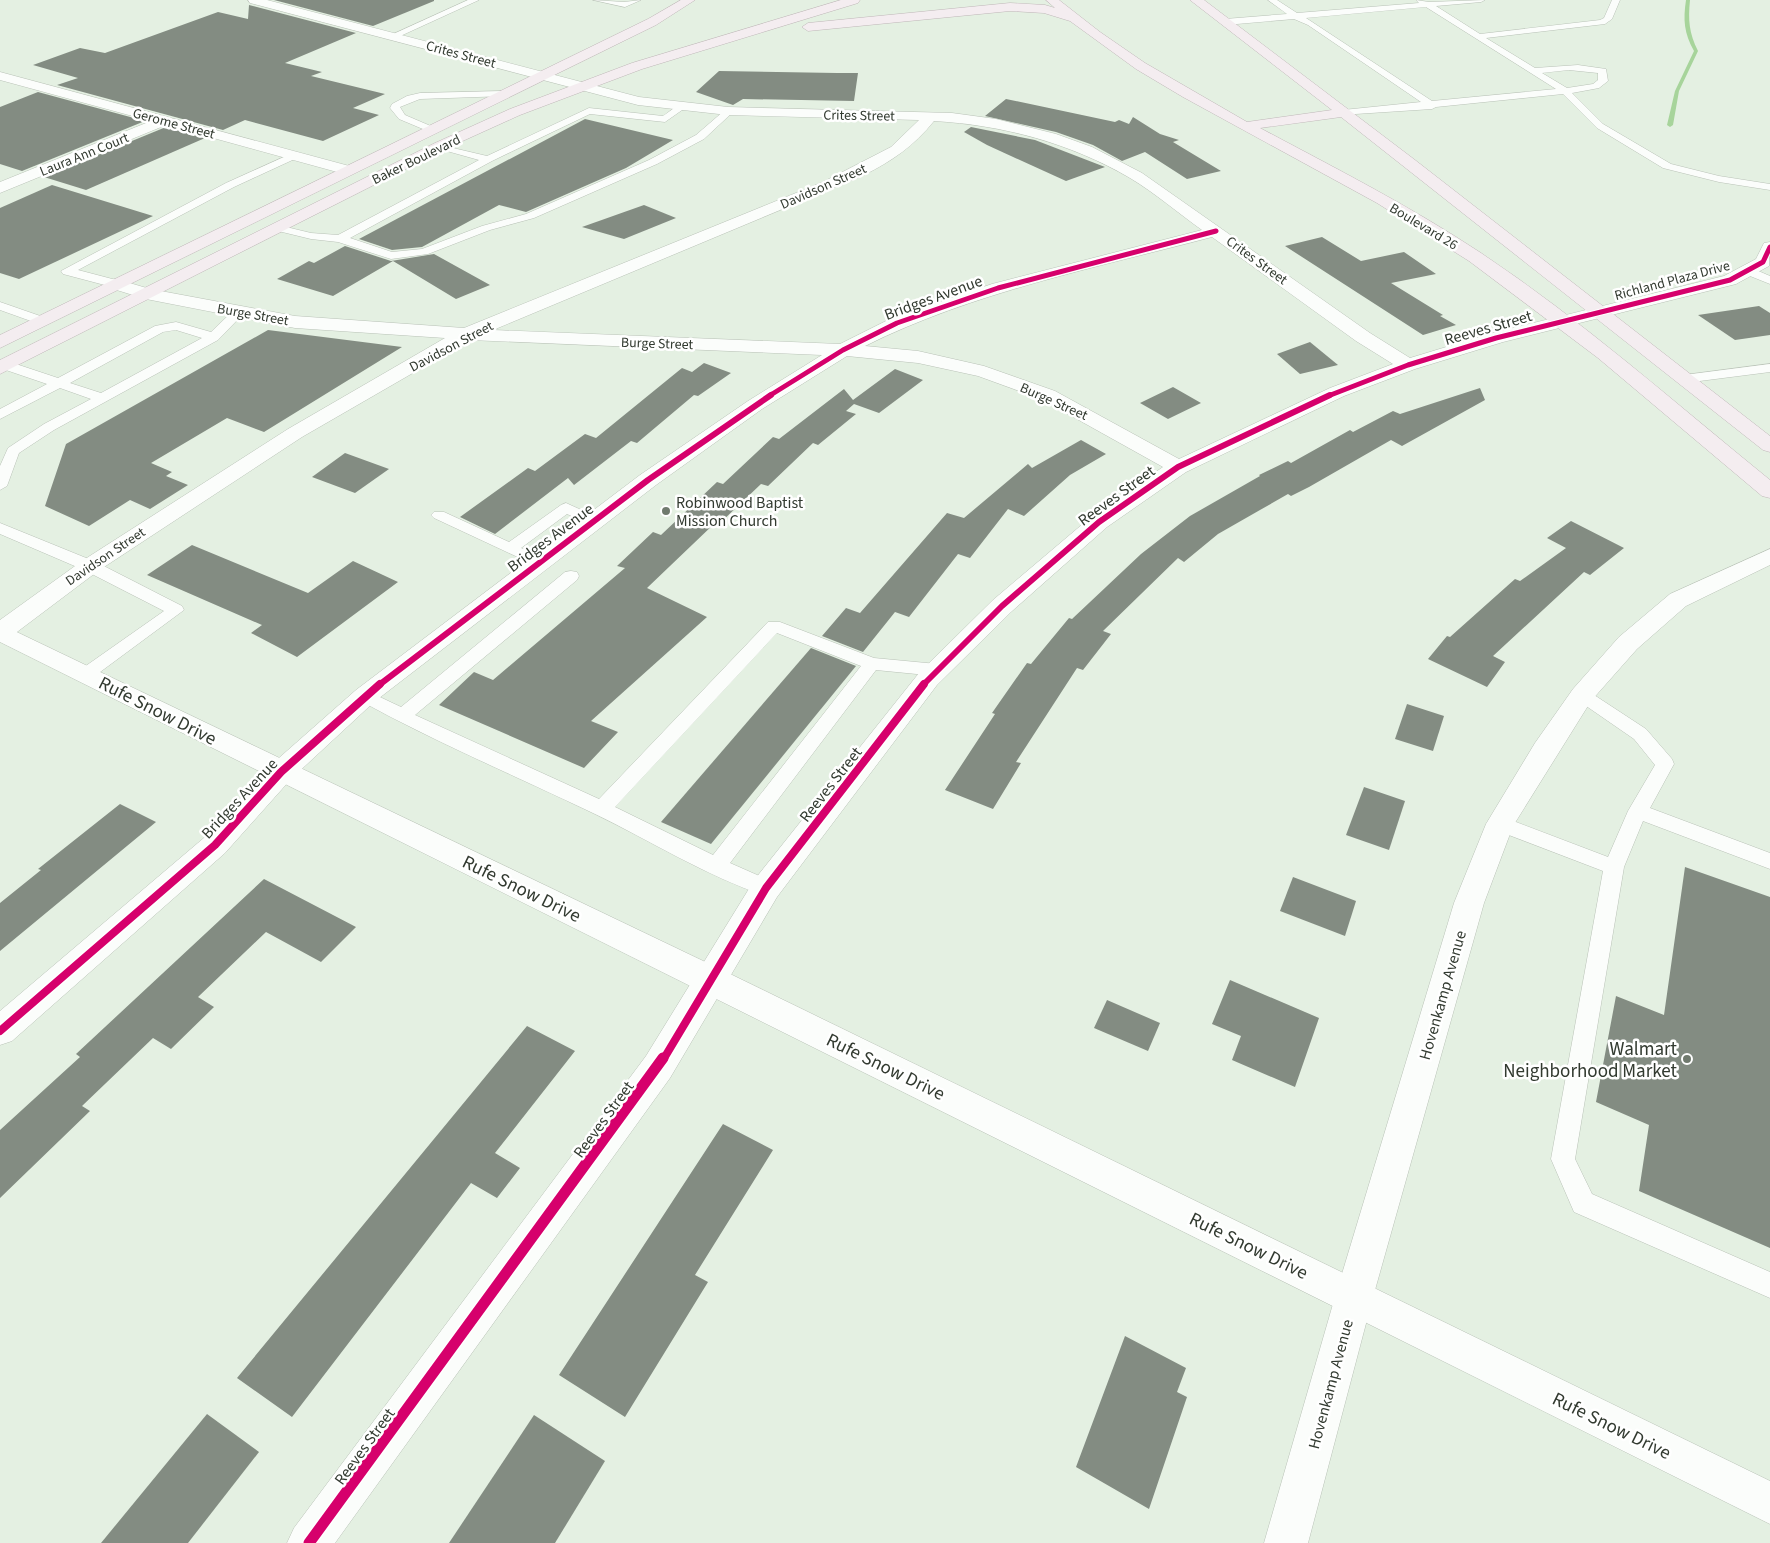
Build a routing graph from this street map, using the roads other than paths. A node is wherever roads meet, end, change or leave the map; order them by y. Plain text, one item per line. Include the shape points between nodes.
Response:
1 (254, 0) edge
2 (475, 0) edge
3 (597, 0) edge
4 (637, 0) edge
5 (689, 0) edge
6 (854, 0) edge
7 (1052, 0) edge
8 (1196, 0) edge
9 (1272, 0) edge
10 (1481, 0) edge
11 (1616, 0) edge
12 (1424, 2) edge
13 (1295, 16) junction
14 (1072, 17) junction
15 (1225, 22) junction
16 (393, 36) junction
17 (1481, 36) junction
18 (720, 40) junction
19 (1534, 71) junction
20 (542, 75) junction
21 (0, 76) edge
22 (24, 83) junction
23 (584, 86) junction
24 (0, 91) edge
25 (1565, 91) junction
26 (503, 94) junction
27 (1432, 106) junction
28 (680, 108) junction
29 (728, 112) junction
30 (1343, 113) junction
31 (929, 116) junction
32 (167, 120) junction
33 (1246, 126) junction
34 (430, 129) junction
35 (440, 146) junction
36 (295, 155) junction
37 (488, 159) junction
38 (348, 170) junction
39 (1770, 187) edge
40 (0, 188) edge
41 (278, 228) junction
42 (1216, 231) junction
43 (340, 239) junction
44 (1770, 248) edge
45 (1749, 271) junction
46 (1770, 280) edge
47 (116, 284) junction
48 (146, 294) junction
49 (0, 306) edge
50 (239, 312) junction
51 (1598, 312) junction
52 (1563, 320) junction
53 (42, 321) junction
54 (466, 334) junction
55 (213, 337) junction
56 (0, 342) edge
57 (843, 350) junction
58 (1408, 365) junction
59 (2, 366) edge
60 (1770, 368) edge
61 (1684, 379) junction
62 (58, 383) junction
63 (102, 398) junction
64 (0, 415) edge
65 (1770, 446) edge
66 (1178, 467) junction
67 (0, 486) edge
68 (1770, 491) edge
69 (439, 515) dead end
70 (594, 521) junction
71 (0, 528) edge
72 (510, 549) junction
73 (1770, 556) edge
74 (539, 562) junction
75 (90, 566) junction
76 (571, 576) dead end
77 (0, 632) edge
78 (872, 664) junction
79 (937, 670) junction
80 (86, 674) junction
81 (1582, 695) junction
82 (366, 696) junction
83 (402, 716) junction
84 (281, 772) junction
85 (602, 810) junction
86 (1638, 811) junction
87 (1500, 824) junction
88 (1770, 861) edge
89 (716, 866) junction
90 (1614, 867) junction
91 (766, 888) junction
92 (711, 980) junction
93 (0, 1031) edge
94 (1770, 1285) edge
95 (1354, 1297) junction
96 (1770, 1503) edge
97 (309, 1543) edge
98 (1286, 1543) edge

1 - 16 street, Crites Street
2 - 16 lane
3 - 4 lane via 625,5
5 - 20 main road, Baker Boulevard via 652,22
6 - 18 main road, Baker Boulevard
7 - 14 main road, Boulevard 26
8 - 15 main road
9 - 13 lane
10 - 12 lane
11 - 17 lane via 1608,19 1602,22
12 - 13 lane
12 - 17 lane
13 - 15 lane
13 - 27 lane via 1311,23
14 - 18 main road via 1045,8 1010,7 804,27
14 - 33 main road, Boulevard 26 via 1165,81
15 - 30 main road
16 - 20 street, Crites Street
17 - 19 lane
18 - 23 main road, Baker Boulevard
19 - 25 lane
19 - 25 lane via 1580,67 1603,71 1603,81 1596,86
20 - 23 street, Crites Street
20 - 26 main road, Baker Boulevard
21 - 22 street, Gerome Street
22 - 24 street
22 - 32 street, Gerome Street
23 - 28 street, Crites Street via 638,101
23 - 35 main road, Baker Boulevard via 515,112
25 - 27 lane
25 - 39 lane via 1600,126 1667,166
26 - 34 main road, Baker Boulevard
26 - 34 lane via 420,96 396,106 402,117
27 - 30 lane
28 - 29 street, Crites Street
28 - 37 lane via 665,119 589,111
29 - 31 street, Crites Street
29 - 43 lane via 700,138 653,162 530,216 486,228 424,252 391,256
30 - 33 main road
30 - 51 main road
31 - 42 street, Crites Street via 996,124 1081,147 1137,176
31 - 54 street, Davidson Street via 907,144 882,160 829,185
32 - 36 street, Gerome Street
32 - 40 street, Laura Ann Court
33 - 52 main road, Boulevard 26 via 1428,227
34 - 38 main road, Baker Boulevard
35 - 37 lane
35 - 41 main road, Baker Boulevard
36 - 38 street, Gerome Street
36 - 47 lane via 230,185 66,271
37 - 43 lane
38 - 47 main road, Baker Boulevard
41 - 43 lane
41 - 48 main road, Baker Boulevard
42 - 57 street, Bridges Avenue via 998,288 898,323
42 - 58 street, Crites Street via 1363,337
44 - 45 street, Richland Plaza Drive via 1763,262
45 - 46 lane
45 - 51 street, Richland Plaza Drive via 1730,280
47 - 48 street, Burge Street
47 - 53 main road, Baker Boulevard
48 - 50 street, Burge Street
48 - 59 main road, Baker Boulevard
49 - 53 lane
50 - 54 street, Burge Street via 294,322
50 - 55 lane
51 - 52 street, Reeves Street
51 - 61 main road
52 - 58 street, Reeves Street
52 - 68 main road, Boulevard 26
53 - 56 main road, Baker Boulevard
54 - 57 street, Burge Street
54 - 75 street, Davidson Street via 295,433
55 - 62 lane via 176,326 160,329
55 - 63 lane
57 - 66 street, Burge Street via 918,357 984,372 1048,395
57 - 70 street, Bridges Avenue via 755,405
58 - 66 street, Reeves Street via 1338,392
59 - 62 lane
60 - 61 lane
61 - 65 main road
62 - 63 lane
62 - 64 lane
63 - 67 lane via 13,451
66 - 79 street, Reeves Street via 1099,522 1002,606
69 - 72 lane
70 - 72 lane via 566,508
70 - 74 street, Bridges Avenue
71 - 75 lane
72 - 74 lane
73 - 81 street, Hovenkamp Avenue via 1678,600 1628,643
74 - 82 street, Bridges Avenue
75 - 77 street, Davidson Street
75 - 80 lane via 176,610
76 - 83 lane
77 - 80 street, Rufe Snow Drive
78 - 79 lane
78 - 85 lane via 774,626
78 - 89 lane
79 - 91 street, Reeves Street
80 - 84 street, Rufe Snow Drive
81 - 86 lane via 1640,734 1664,764
81 - 87 street, Hovenkamp Avenue
82 - 83 lane
82 - 84 street, Bridges Avenue
83 - 85 lane
84 - 92 street, Rufe Snow Drive
84 - 93 street, Bridges Avenue via 215,845
85 - 89 lane
86 - 88 lane
86 - 90 lane
87 - 90 lane
87 - 95 street, Hovenkamp Avenue via 1469,903
89 - 91 lane
90 - 94 lane via 1563,1159 1583,1203
91 - 92 street, Reeves Street
92 - 95 street, Rufe Snow Drive
92 - 97 street, Reeves Street via 658,1067
95 - 96 street, Rufe Snow Drive
95 - 98 street, Hovenkamp Avenue

